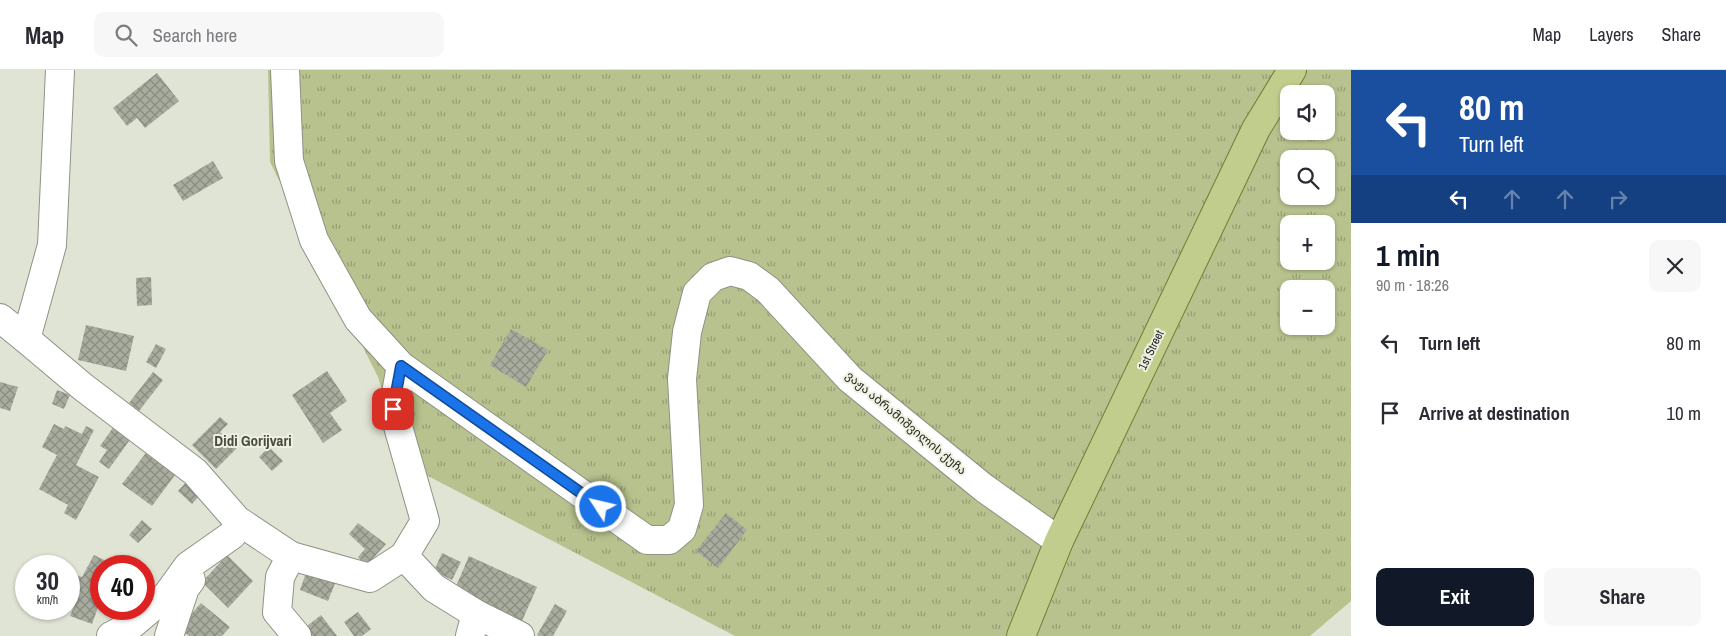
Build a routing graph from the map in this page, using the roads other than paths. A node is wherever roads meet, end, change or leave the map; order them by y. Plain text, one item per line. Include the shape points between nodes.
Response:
1 (60, 70) edge
2 (285, 70) edge
3 (1292, 70) edge
4 (0, 318) edge
5 (26, 339) junction
6 (401, 366) junction
7 (234, 527) junction
8 (1059, 541) junction
9 (291, 556) junction
10 (404, 556) junction
11 (472, 625) edge
12 (111, 636) edge
13 (169, 636) edge
14 (296, 636) edge
15 (520, 636) edge
16 (1021, 636) edge

1 - 5 street via 52,244
2 - 6 street, ვაჟა აბრამიშვილის ქუჩა via 289,161 314,240 358,319
3 - 8 main road, 1st Street via 1256,129
4 - 5 street
5 - 7 street via 195,472
6 - 8 street, ვაჟა აბრამიშვილის ქუჩა via 647,540 669,540 682,529 689,504 682,379 687,332 697,293 713,277 730,271 749,276 768,290 850,379 984,488
6 - 10 street via 393,409 426,521
7 - 9 street
7 - 12 street via 188,566 167,595 130,626
7 - 13 street via 185,588
8 - 16 main road, 1st Street
9 - 10 street via 370,578
9 - 14 street via 280,577 277,612
10 - 11 street
11 - 15 street

